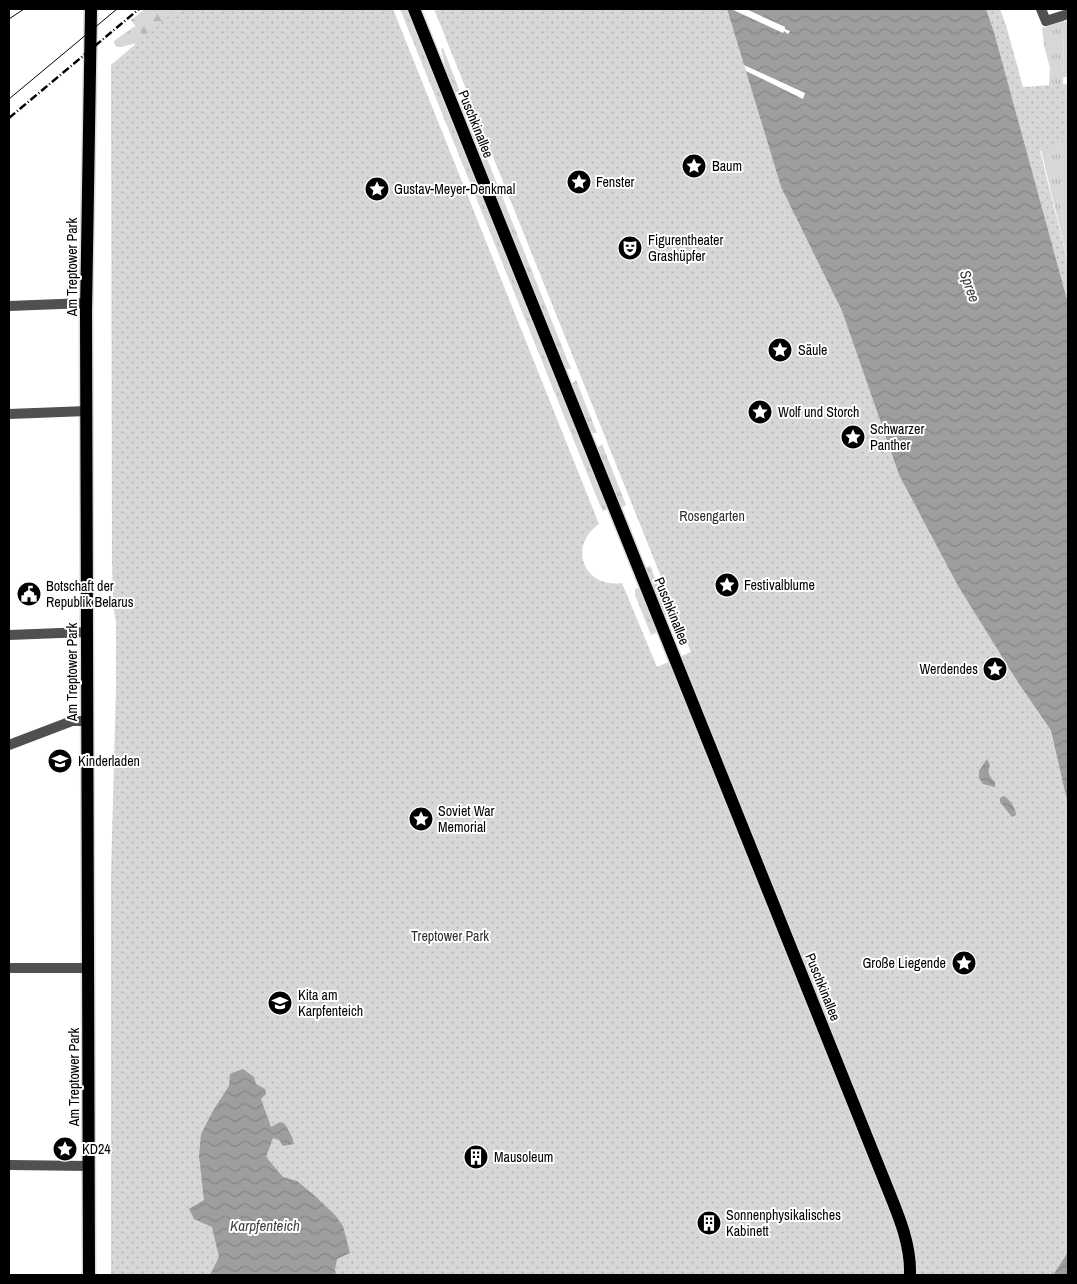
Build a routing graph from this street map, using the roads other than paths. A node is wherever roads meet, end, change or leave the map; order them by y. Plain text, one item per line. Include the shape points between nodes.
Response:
1 (91, 9) edge
2 (414, 9) edge
3 (1041, 9) edge
4 (1068, 14) edge
5 (86, 303) junction
6 (9, 306) edge
7 (87, 411) junction
8 (9, 414) edge
9 (87, 632) junction
10 (9, 635) edge
11 (88, 721) junction
12 (9, 745) edge
13 (9, 968) edge
14 (88, 968) junction
15 (9, 1165) edge
16 (89, 1166) junction
17 (89, 1275) edge
18 (910, 1275) edge

1 - 5 main road, Am Treptower Park
2 - 18 main road, Puschkinallee via 902,1225
3 - 4 street via 1046,21
5 - 6 street
5 - 7 main road, Am Treptower Park
7 - 8 street
7 - 9 main road, Am Treptower Park
9 - 10 street
9 - 11 main road, Am Treptower Park
11 - 12 street via 72,721
11 - 14 main road, Am Treptower Park
13 - 14 street
14 - 16 main road, Am Treptower Park
15 - 16 street
16 - 17 main road, Am Treptower Park

